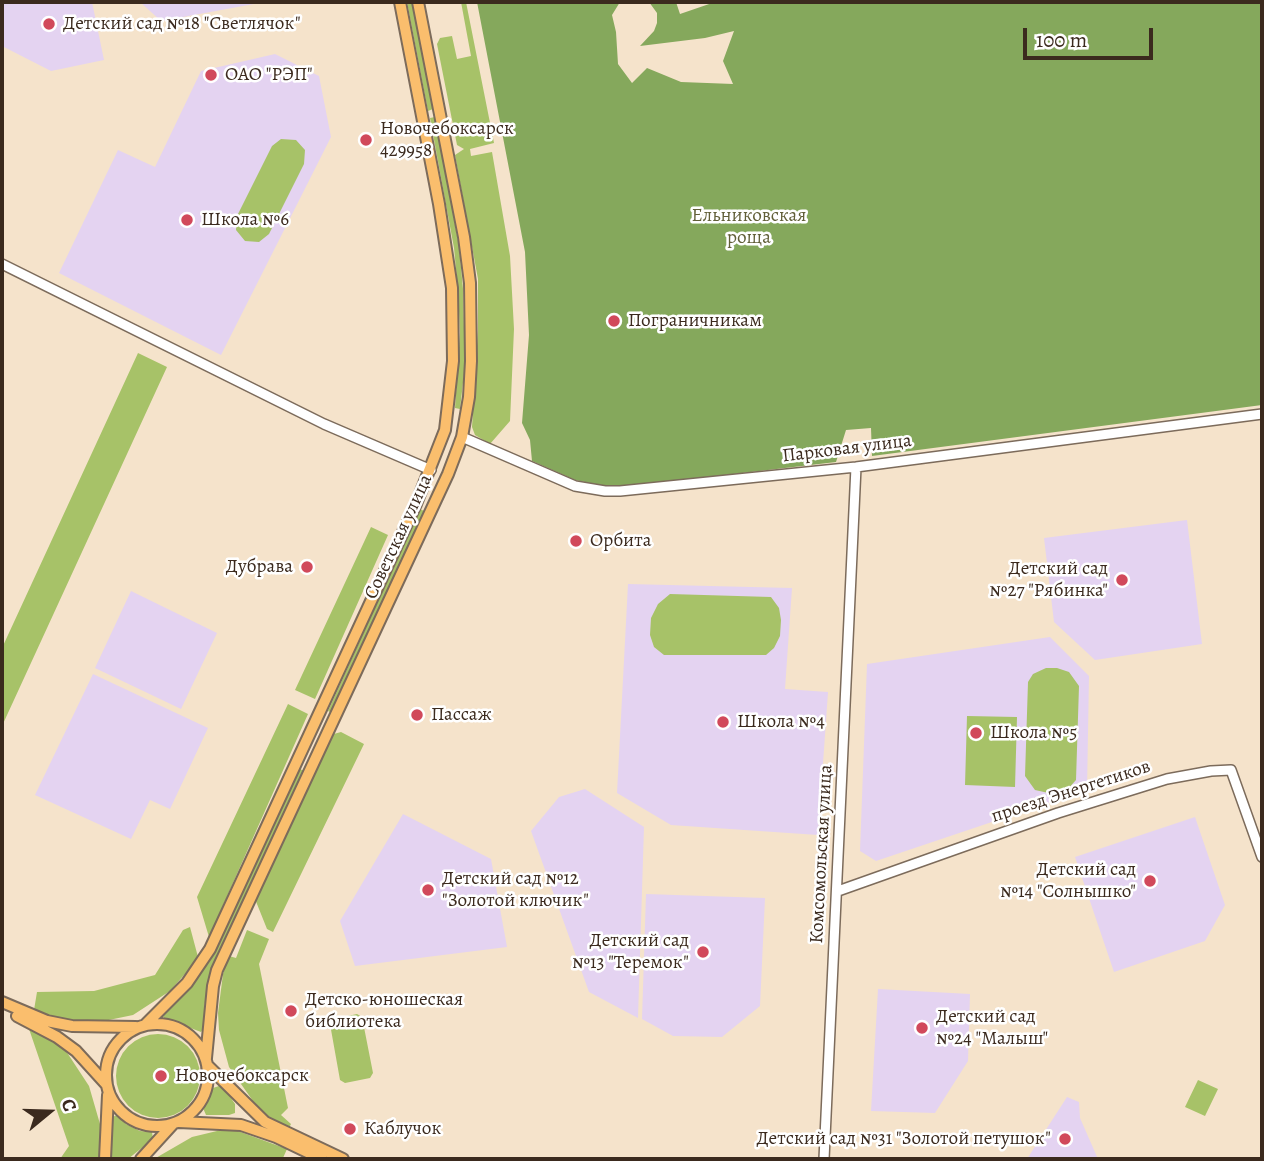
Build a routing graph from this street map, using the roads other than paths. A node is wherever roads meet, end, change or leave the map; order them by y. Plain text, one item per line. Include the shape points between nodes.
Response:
1 (400, 2) edge
2 (418, 2) edge
3 (2, 264) edge
4 (1262, 414) edge
5 (445, 430) junction
6 (462, 437) junction
7 (856, 467) junction
8 (431, 470) junction
9 (1262, 856) edge
10 (838, 891) junction
11 (2, 1002) edge
12 (2, 1009) edge
13 (142, 1026) junction
14 (207, 1062) junction
15 (107, 1088) junction
16 (176, 1123) junction
17 (105, 1159) edge
18 (141, 1159) edge
19 (322, 1159) edge
20 (343, 1159) edge
21 (824, 1159) edge

1 - 5 main road, Советская улица via 452,288 453,361
2 - 6 main road, Советская улица via 470,283 471,361
3 - 8 street via 313,418
4 - 7 street, Парковая улица
5 - 6 main road, Парковая улица
5 - 8 main road, Советская улица
6 - 7 street, Парковая улица via 550,477 605,491
6 - 14 main road, Советская улица via 225,952 213,986
7 - 10 street, Комсомольская улица
8 - 13 main road, Советская улица via 206,956 187,983
9 - 10 street, проезд Энергетиков via 1231,770 1211,771 1167,779 1069,809
10 - 21 street, Комсомольская улица
11 - 13 main road via 72,1026
12 - 15 main road via 67,1044
13 - 14 main road via 165,1024 184,1031
13 - 15 main road via 114,1047 107,1065
14 - 16 main road via 203,1098 192,1113
14 - 20 main road via 265,1122
15 - 16 main road via 131,1120 149,1126
15 - 17 main road
16 - 18 main road
16 - 19 main road via 228,1123 256,1129

